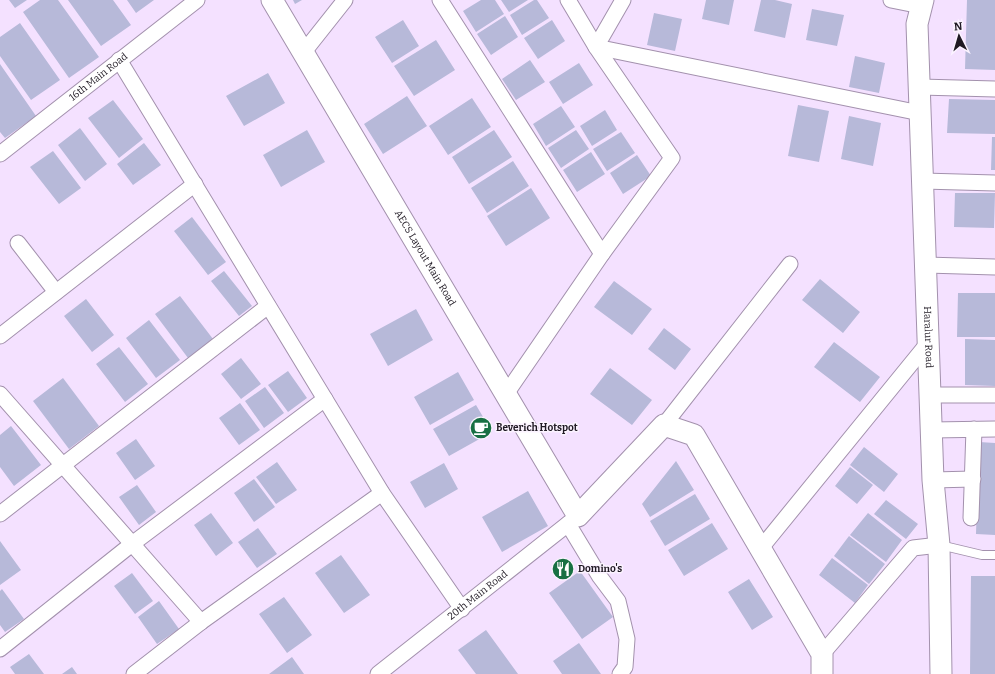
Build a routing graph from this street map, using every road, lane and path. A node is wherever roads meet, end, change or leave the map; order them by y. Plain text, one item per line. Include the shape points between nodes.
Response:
1 (197, 0) edge
2 (272, 0) edge
3 (346, 0) edge
4 (440, 0) edge
5 (568, 0) edge
6 (623, 0) edge
7 (891, 0) edge
8 (922, 3) edge
9 (596, 47) junction
10 (302, 53) junction
11 (119, 60) junction
12 (920, 87) junction
13 (995, 89) edge
14 (920, 113) junction
15 (0, 154) edge
16 (923, 181) junction
17 (995, 183) edge
18 (195, 184) junction
19 (18, 243) dead end
20 (602, 254) junction
21 (790, 264) dead end
22 (926, 265) junction
23 (995, 267) edge
24 (56, 292) junction
25 (268, 306) junction
26 (0, 336) edge
27 (928, 343) junction
28 (0, 394) edge
29 (506, 394) junction
30 (930, 395) junction
31 (995, 395) edge
32 (325, 399) junction
33 (664, 425) junction
34 (995, 428) edge
35 (974, 429) junction
36 (932, 430) junction
37 (62, 464) junction
38 (973, 479) junction
39 (934, 480) junction
40 (382, 493) junction
41 (0, 514) edge
42 (971, 518) dead end
43 (573, 520) junction
44 (132, 544) junction
45 (939, 545) junction
46 (760, 548) junction
47 (995, 556) edge
48 (462, 608) junction
49 (200, 622) junction
50 (0, 649) edge
51 (822, 664) edge
52 (134, 674) edge
53 (378, 674) edge
54 (620, 674) edge
55 (941, 674) edge

1 - 11 street, 16th Main Road
2 - 10 street, AECS Layout Main Road
3 - 10 street
4 - 20 street
5 - 9 street
6 - 9 street
7 - 8 street
8 - 12 street, Haralur Road via 917,24
9 - 14 street
9 - 20 street via 672,158
10 - 29 street, AECS Layout Main Road
11 - 15 street, 16th Main Road
11 - 18 street
12 - 13 street
12 - 14 street, Haralur Road
14 - 16 street, Haralur Road
16 - 17 street
16 - 22 street, Haralur Road
18 - 24 street
18 - 25 street
19 - 24 street
20 - 29 street
21 - 33 street
22 - 23 street
22 - 27 street, Haralur Road
24 - 26 street
25 - 32 street
25 - 37 street
27 - 30 street, Haralur Road
27 - 46 street
28 - 37 street
29 - 43 street, AECS Layout Main Road
30 - 31 street
30 - 36 street, Haralur Road
32 - 40 street
32 - 44 street
33 - 43 street
33 - 46 street via 694,435
34 - 35 street
35 - 36 street
35 - 38 street
36 - 39 street, Haralur Road
37 - 41 street
37 - 44 street
38 - 39 street
38 - 42 street
39 - 45 street, Haralur Road
40 - 48 street
40 - 49 street
43 - 48 street, 20th Main Road
43 - 54 street via 600,577 618,601 627,639 625,667
44 - 49 street
44 - 50 street
45 - 47 lane
45 - 51 street via 913,548
45 - 55 street, Haralur Road
46 - 51 street
48 - 53 street, 20th Main Road
49 - 52 street

